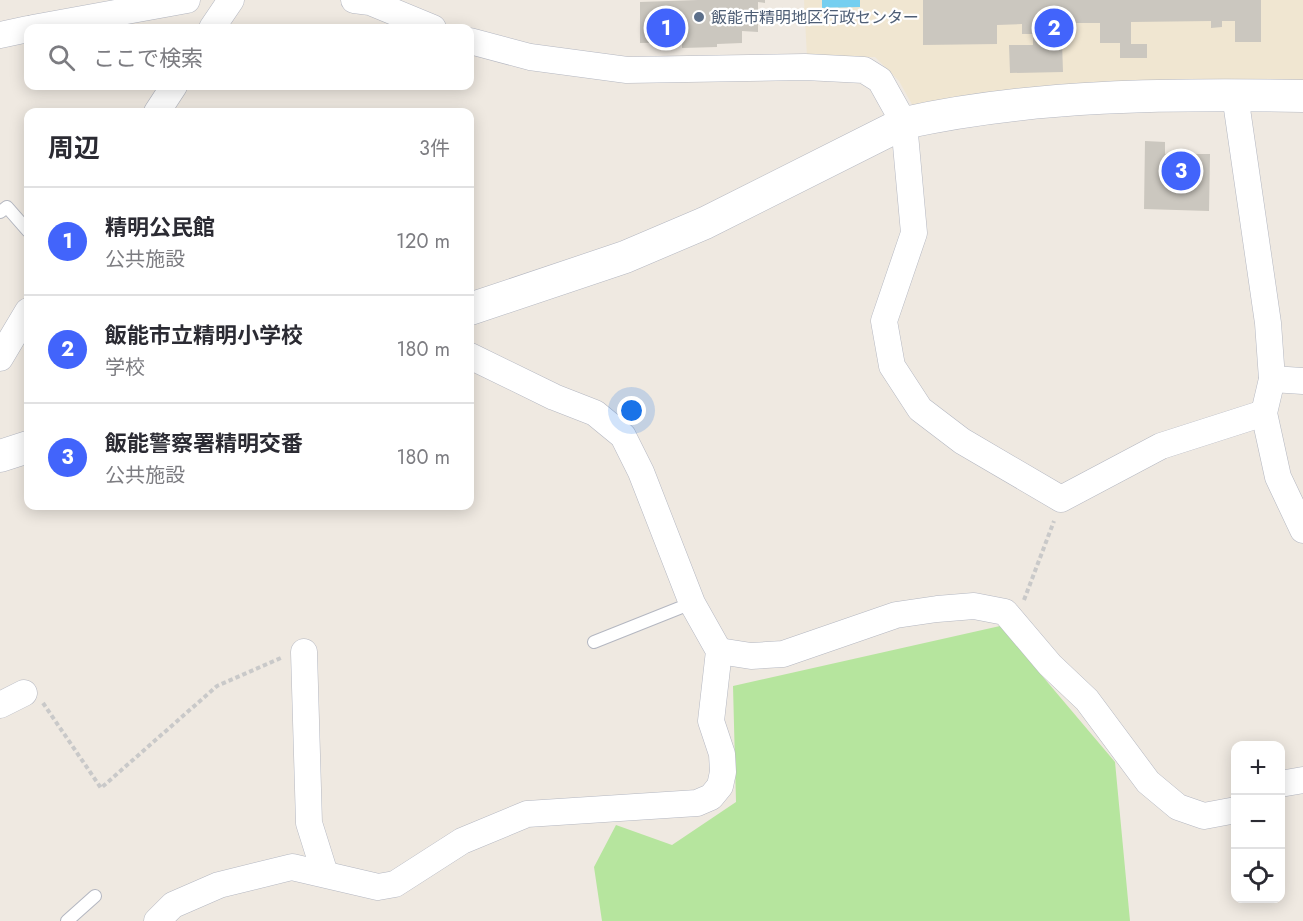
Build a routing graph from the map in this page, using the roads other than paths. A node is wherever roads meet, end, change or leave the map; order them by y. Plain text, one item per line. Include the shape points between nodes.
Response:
1 (187, 0) edge
2 (231, 0) edge
3 (354, 0) edge
4 (55, 24) edge
5 (215, 24) edge
6 (424, 24) edge
7 (24, 30) edge
8 (0, 35) edge
9 (474, 41) edge
10 (171, 90) edge
11 (1235, 95) junction
12 (1303, 96) edge
13 (160, 108) edge
14 (904, 123) junction
15 (0, 212) edge
16 (24, 226) edge
17 (474, 308) edge
18 (24, 318) edge
19 (0, 358) edge
20 (474, 358) edge
21 (1272, 379) junction
22 (1303, 381) edge
23 (1263, 414) junction
24 (24, 448) edge
25 (0, 456) edge
26 (1303, 530) edge
27 (692, 603) junction
28 (594, 642) dead end
29 (719, 651) junction
30 (304, 652) road end
31 (24, 693) road end
32 (0, 705) edge
33 (1303, 780) edge
34 (1285, 783) edge
35 (1231, 811) edge
36 (325, 874) junction
37 (95, 896) dead end
38 (67, 921) edge
39 (157, 921) edge

1 - 4 street
2 - 5 street
3 - 6 street via 370,2
7 - 8 street
9 - 14 street via 530,57 627,70 864,70 880,80
10 - 13 street
11 - 12 street
11 - 14 street via 1097,97
11 - 21 street via 1268,324
14 - 17 street via 705,223 635,253
14 - 23 street via 914,232 884,321 892,366 920,409 962,441 1061,499 1161,446
15 - 16 lane via 7,207
18 - 19 street
20 - 27 street via 595,413 623,436
21 - 22 street
21 - 23 street
23 - 26 street via 1278,477
24 - 25 street
27 - 28 lane
27 - 29 street
29 - 35 street via 751,656 783,654 896,615 937,609 974,606 1005,612 1050,665 1087,700 1148,782 1178,807 1204,816
29 - 36 street via 711,721 722,754 723,772 720,786 711,797 697,803 527,814 462,841 395,884 378,887
30 - 36 street via 309,823
31 - 32 street
33 - 34 street
36 - 39 street via 292,867 239,879 173,905
37 - 38 lane

